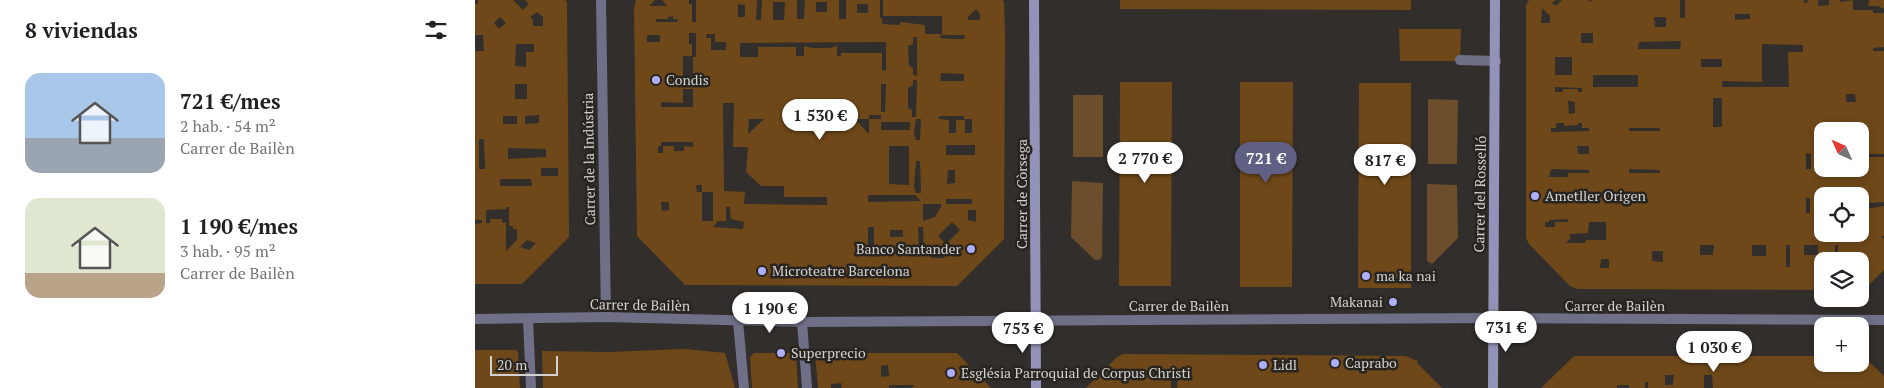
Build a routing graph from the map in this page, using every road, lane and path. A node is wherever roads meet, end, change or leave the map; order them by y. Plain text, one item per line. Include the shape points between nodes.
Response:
1 (601, 0) edge
2 (1034, 0) edge
3 (1495, 0) edge
4 (1460, 60) dead end
5 (1496, 60) junction
6 (606, 317) junction
7 (1493, 318) junction
8 (475, 319) edge
9 (528, 319) junction
10 (1036, 320) junction
11 (1884, 320) edge
12 (738, 321) junction
13 (802, 322) junction
14 (531, 388) edge
15 (744, 388) edge
16 (807, 388) edge
17 (1036, 388) edge
18 (1493, 388) edge

1 - 6 street, Carrer de la Indústria
2 - 10 main road, Carrer de Còrsega
3 - 5 main road, Carrer del Rosselló
4 - 5 street
5 - 7 main road, Carrer del Rosselló
6 - 9 street, Carrer de Bailèn
6 - 12 street, Carrer de Bailèn
7 - 10 street, Carrer de Bailèn
7 - 11 street, Carrer de Bailèn
7 - 18 main road, Carrer del Rosselló
8 - 9 street, Carrer de Bailèn
9 - 14 street
10 - 13 street, Carrer de Bailèn
10 - 17 main road, Carrer de Còrsega
12 - 13 street, Carrer de Bailèn
12 - 15 street
13 - 16 street

